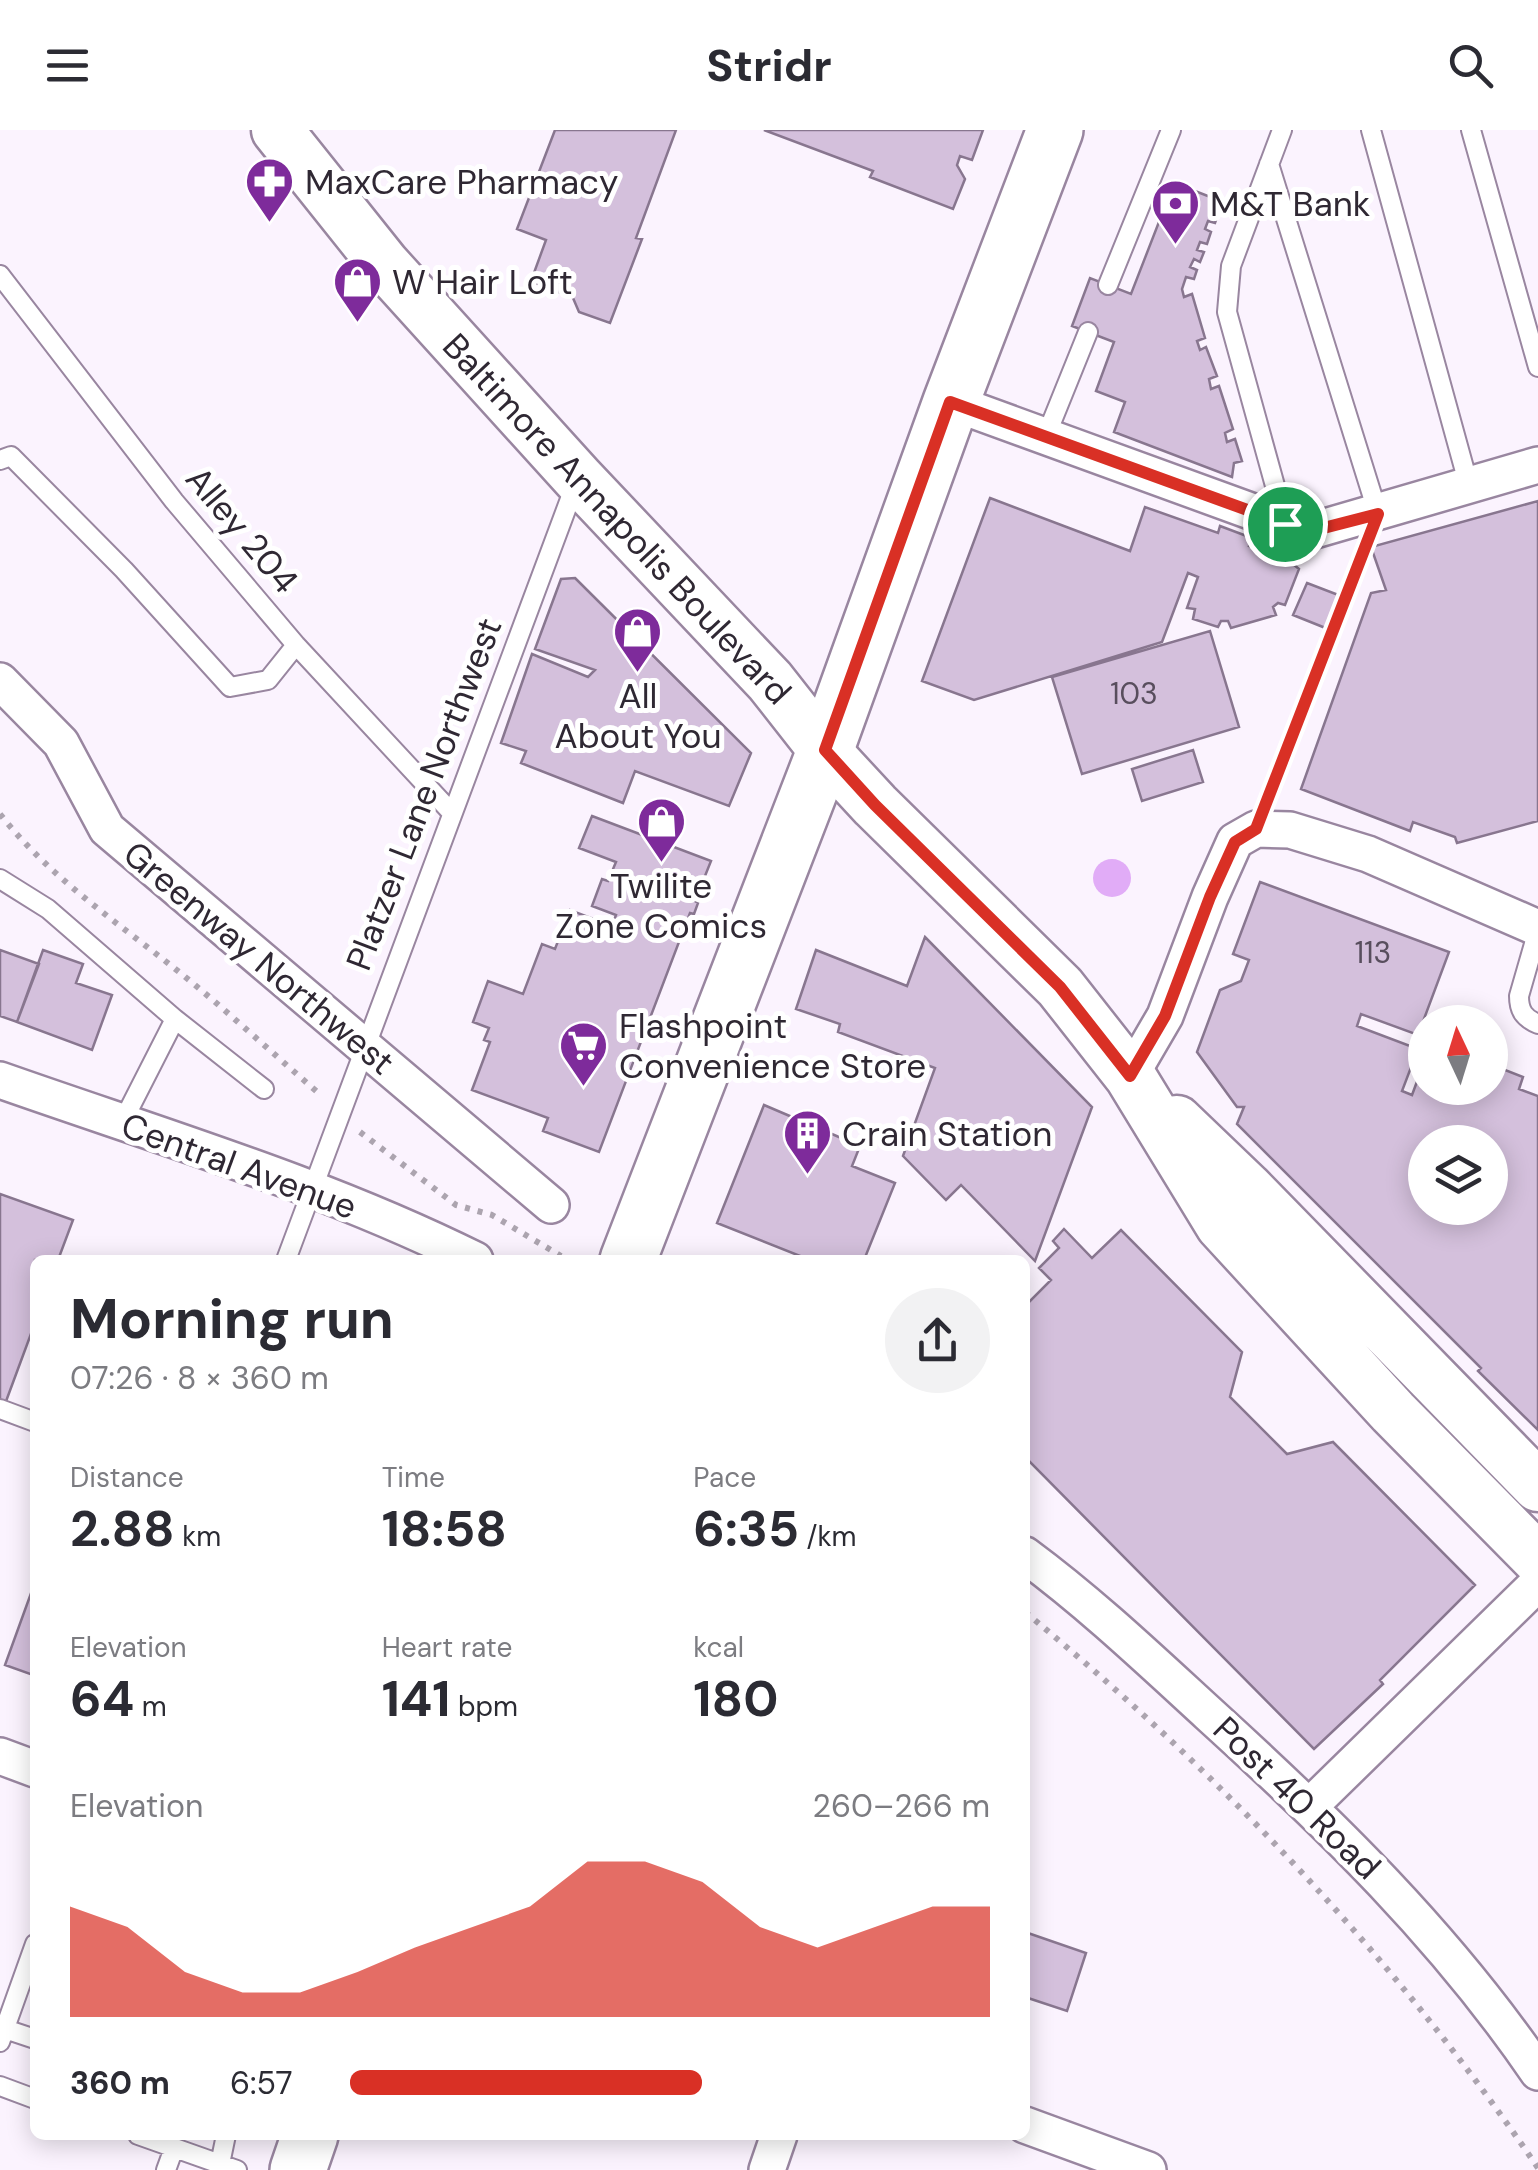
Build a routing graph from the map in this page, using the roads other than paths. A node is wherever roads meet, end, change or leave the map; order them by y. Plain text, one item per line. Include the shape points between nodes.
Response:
1 (277, 130) edge
2 (1055, 130) edge
3 (1170, 130) edge
4 (1282, 130) edge
5 (1370, 130) edge
6 (1471, 130) edge
7 (1269, 164) junction
8 (0, 276) edge
9 (1108, 285) dead end
10 (7, 297) edge
11 (1088, 332) dead end
12 (1538, 366) edge
13 (950, 402) junction
14 (1046, 436) junction
15 (0, 460) edge
16 (1538, 465) edge
17 (578, 478) junction
18 (1469, 486) junction
19 (1378, 514) junction
20 (1285, 524) junction
21 (296, 646) junction
22 (0, 681) edge
23 (825, 750) junction
24 (452, 813) junction
25 (0, 879) edge
26 (1538, 929) edge
27 (175, 1020) junction
28 (1538, 1024) edge
29 (364, 1048) junction
30 (1130, 1076) junction
31 (0, 1080) edge
32 (264, 1089) dead end
33 (122, 1123) junction
34 (311, 1190) junction
35 (552, 1205) dead end
36 (288, 1255) edge
37 (465, 1255) edge
38 (630, 1255) edge
39 (0, 1409) edge
40 (30, 1420) edge
41 (1538, 1486) edge
42 (1030, 1558) edge
43 (1538, 1559) edge
44 (1538, 1584) edge
45 (0, 1756) edge
46 (30, 1767) edge
47 (1310, 1806) junction
48 (30, 1958) edge
49 (2, 2035) edge
50 (30, 2038) edge
51 (1538, 2072) edge
52 (0, 2086) edge
53 (30, 2096) edge
54 (1030, 2127) edge
55 (152, 2140) edge
56 (226, 2140) edge
57 (308, 2140) edge
58 (778, 2140) edge
59 (174, 2148) junction
60 (228, 2167) edge
61 (166, 2170) edge
62 (298, 2170) edge
63 (766, 2170) edge
64 (1148, 2170) edge

1 - 17 main road, Baltimore Annapolis Boulevard via 384,264
2 - 13 main road
3 - 9 lane
4 - 7 lane
5 - 18 lane
6 - 12 lane
7 - 19 lane
7 - 20 lane via 1230,266 1226,312
8 - 10 lane, Alley 204
10 - 21 lane, Alley 204
11 - 14 lane
13 - 14 street
13 - 23 main road
14 - 20 street
15 - 21 lane via 11,456 230,687 268,680
16 - 18 street
17 - 23 main road, Baltimore Annapolis Boulevard via 770,681
17 - 24 lane, Platzer Lane Northwest
18 - 19 street
19 - 20 street via 1308,532
21 - 24 lane, Alley 204
22 - 29 street, Greenway Northwest via 60,743 107,829
23 - 30 main road, Baltimore Annapolis Boulevard via 1060,987
23 - 38 main road
24 - 29 lane, Platzer Lane Northwest
25 - 27 lane via 48,909
26 - 28 lane via 1519,996 1524,1016
26 - 30 street via 1368,854 1290,830 1256,829 1235,842 1165,1016
27 - 32 lane
27 - 33 lane
29 - 34 lane, Platzer Lane Northwest
29 - 35 street, Greenway Northwest
30 - 41 main road, Baltimore Annapolis Boulevard
30 - 43 main road, Baltimore Annapolis Boulevard via 1221,1226
31 - 33 street, Central Avenue
33 - 34 street, Central Avenue
34 - 36 lane, Platzer Lane Northwest
34 - 37 street, Central Avenue
39 - 40 lane
42 - 47 street, Post 40 Road
44 - 47 street
45 - 46 street
47 - 51 street, Post 40 Road via 1421,1920
48 - 49 lane
49 - 50 lane
52 - 53 lane
54 - 64 street
55 - 59 lane
56 - 60 lane
57 - 62 main road
58 - 63 street
59 - 60 lane
59 - 61 lane

